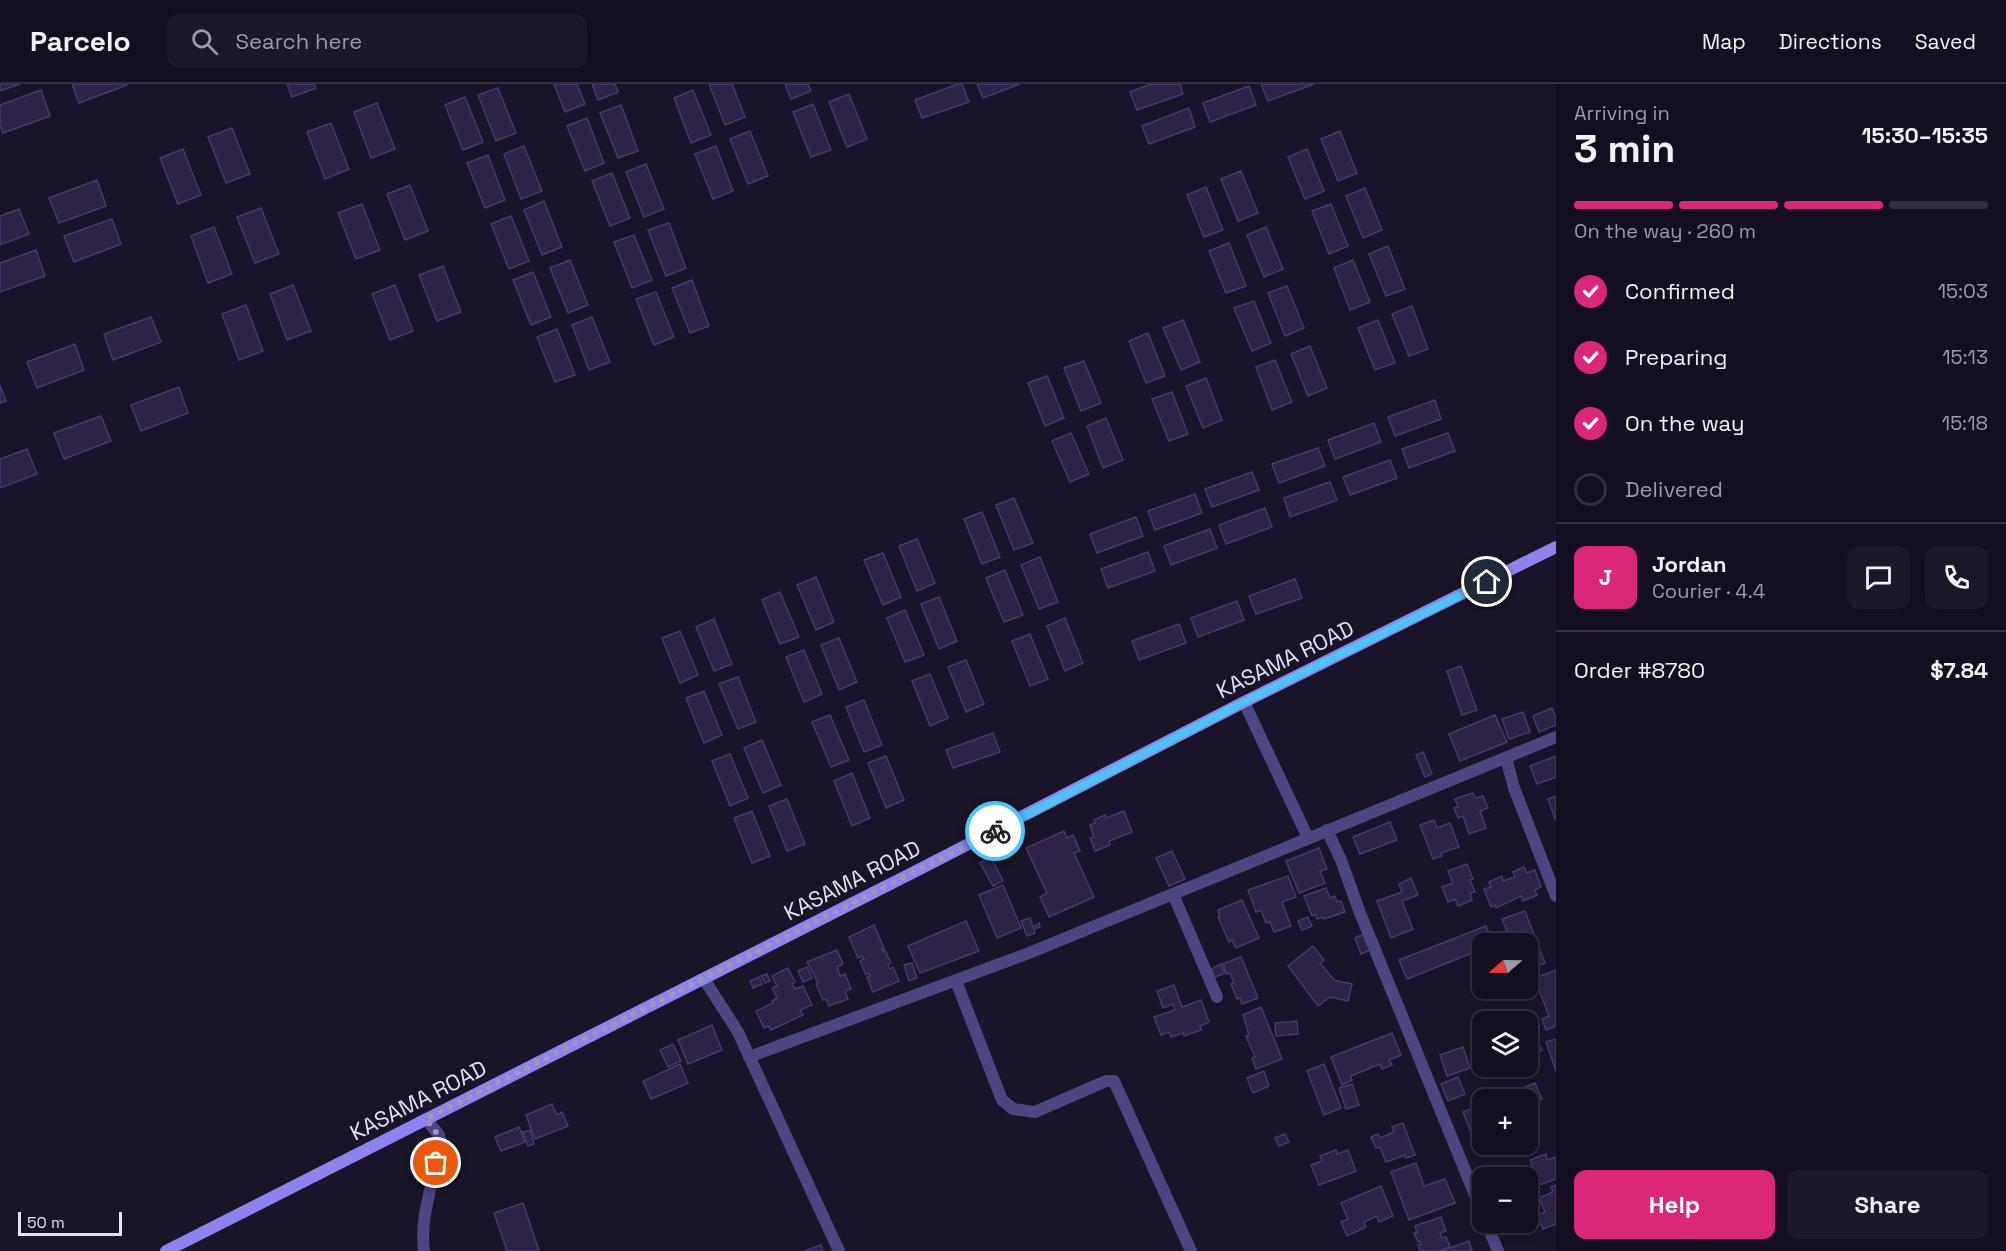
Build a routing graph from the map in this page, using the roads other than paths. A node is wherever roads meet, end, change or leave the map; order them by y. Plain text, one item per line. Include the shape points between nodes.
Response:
1 (1556, 547) edge
2 (1244, 702) junction
3 (1556, 737) edge
4 (1506, 758) junction
5 (1327, 830) junction
6 (1308, 838) junction
7 (1173, 894) junction
8 (1556, 896) edge
9 (704, 979) junction
10 (956, 981) junction
11 (1217, 997) dead end
12 (749, 1057) junction
13 (426, 1119) junction
14 (1472, 1187) edge
15 (1491, 1233) edge
16 (166, 1251) edge
17 (423, 1251) edge
18 (839, 1251) edge
19 (1191, 1251) edge
20 (1498, 1251) edge

1 - 2 street, KASAMA ROAD
2 - 6 street
2 - 9 street, KASAMA ROAD
3 - 4 street
4 - 5 street
4 - 8 street
5 - 6 street
5 - 14 street
6 - 7 street
7 - 10 street
7 - 11 street
9 - 12 street
9 - 13 street, KASAMA ROAD
10 - 12 street
10 - 19 street via 1002,1100 1012,1109 1035,1112 1114,1081
12 - 18 street
13 - 16 street, KASAMA ROAD
13 - 17 street via 440,1142 423,1215
15 - 20 street

